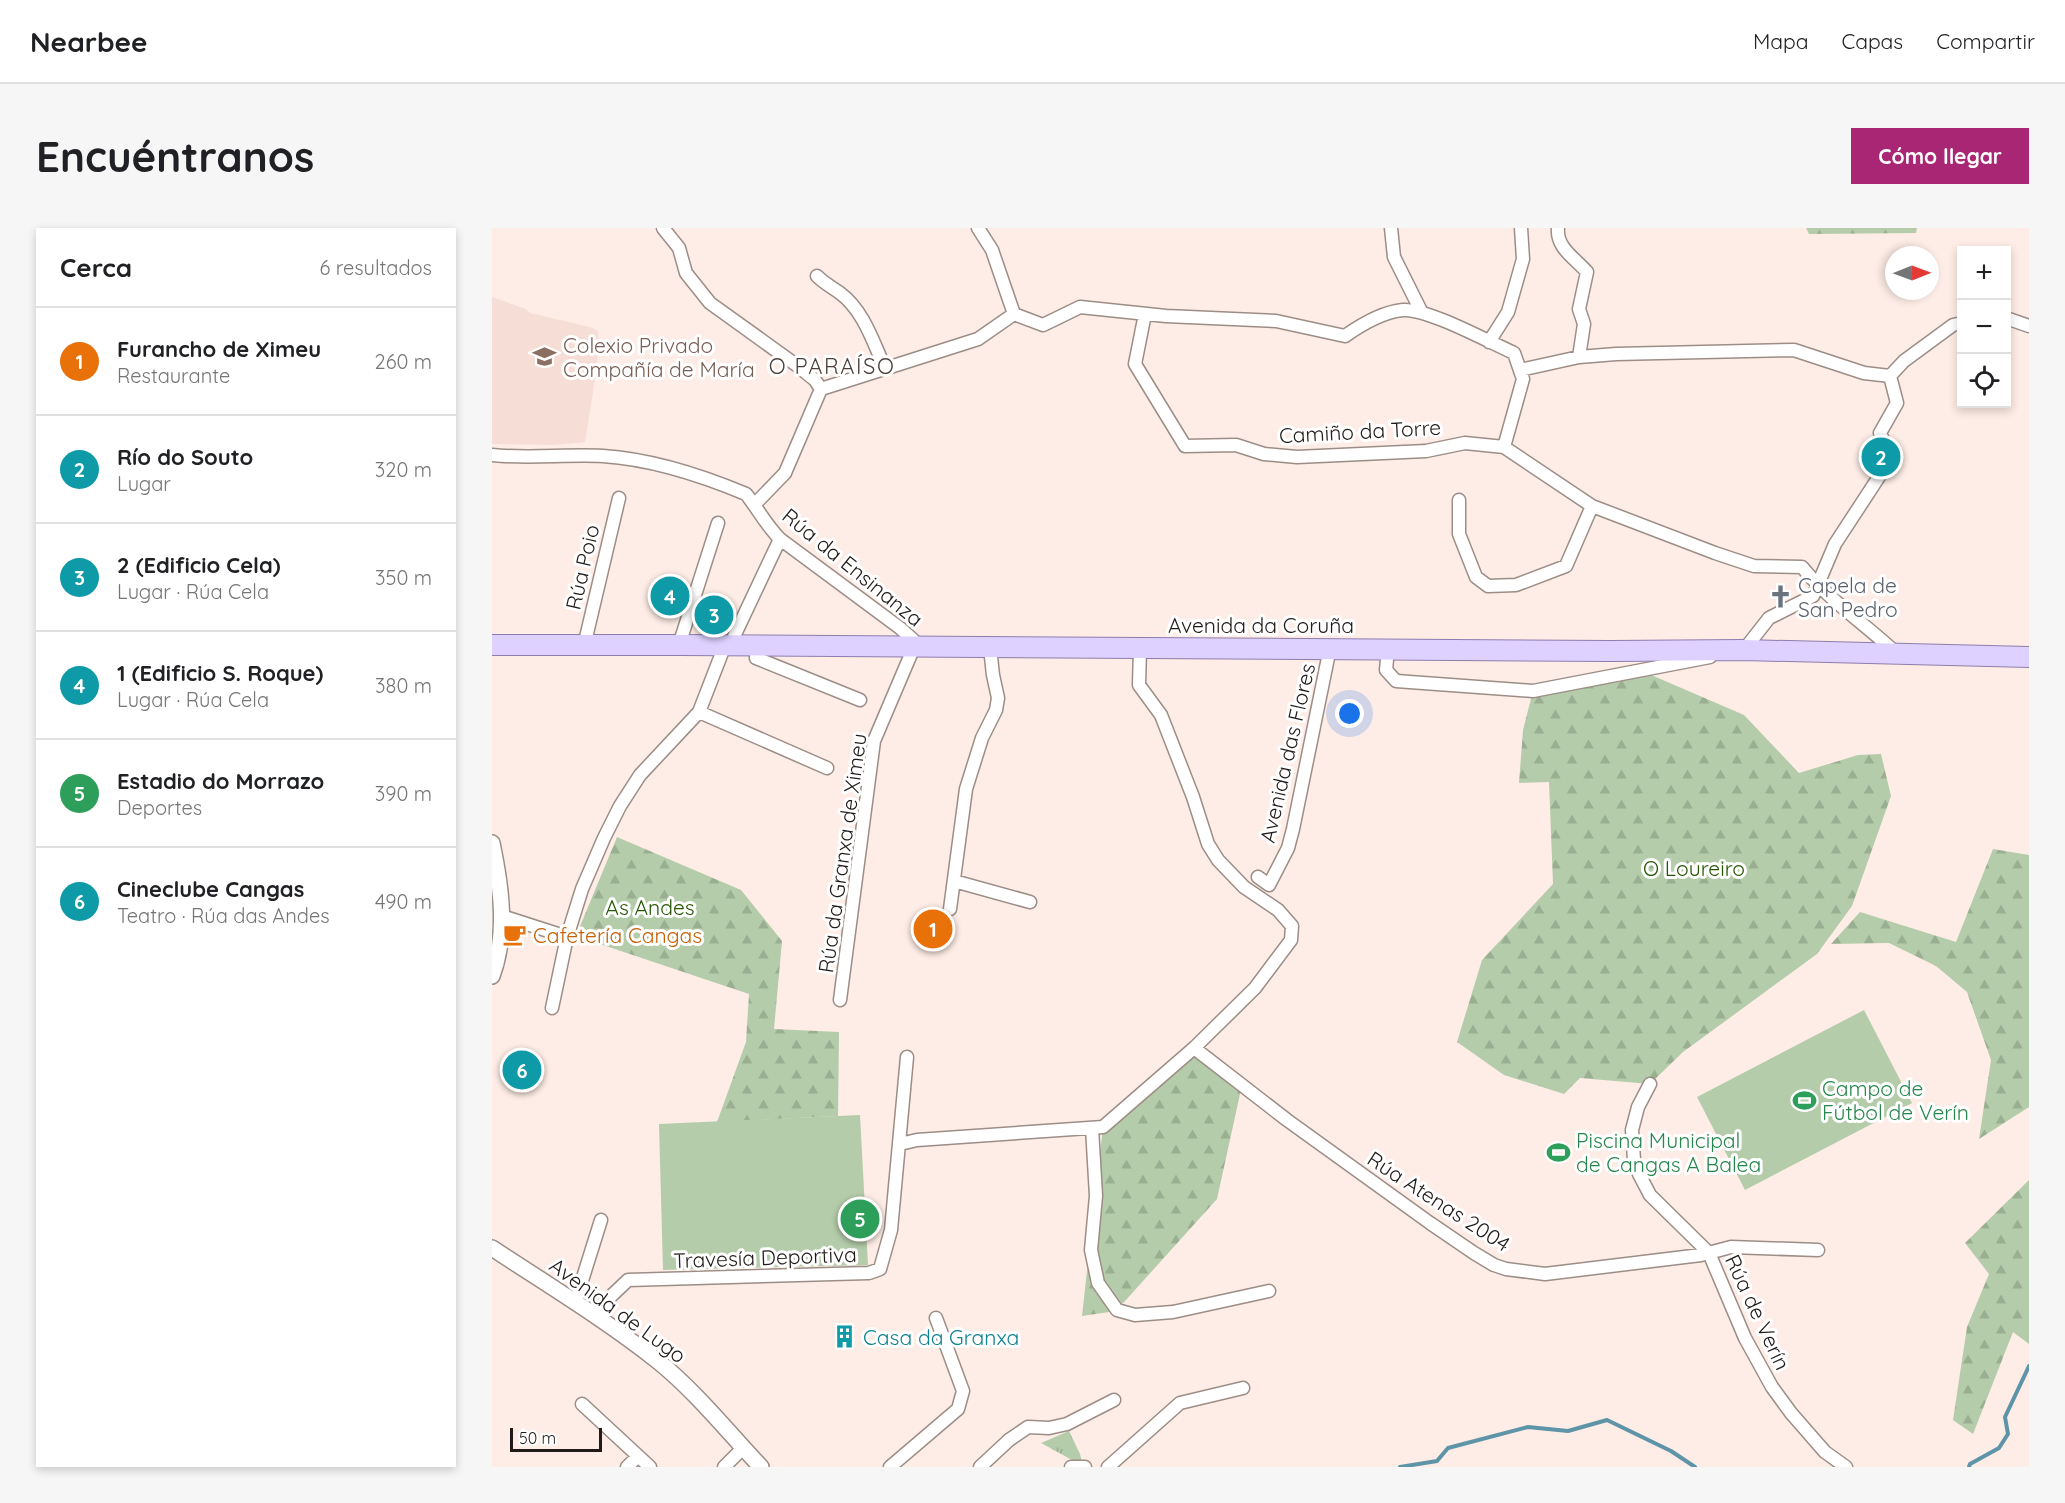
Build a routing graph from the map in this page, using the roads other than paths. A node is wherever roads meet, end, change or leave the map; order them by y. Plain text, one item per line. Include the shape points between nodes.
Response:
1 (663, 228) edge
2 (978, 228) edge
3 (1391, 228) edge
4 (1521, 228) edge
5 (1558, 228) edge
6 (818, 276) dead end
7 (1421, 311) junction
8 (1014, 314) junction
9 (1145, 314) junction
10 (2011, 320) edge
11 (1957, 324) edge
12 (2028, 327) edge
13 (1489, 342) junction
14 (1579, 357) junction
15 (885, 368) junction
16 (1520, 370) junction
17 (1890, 376) junction
18 (821, 388) junction
19 (1504, 447) junction
20 (492, 454) edge
21 (619, 498) dead end
22 (1460, 500) dead end
23 (755, 504) junction
24 (1592, 506) junction
25 (718, 523) dead end
26 (780, 539) junction
27 (1818, 587) junction
28 (492, 645) edge
29 (679, 645) junction
30 (728, 645) junction
31 (756, 645) junction
32 (584, 646) junction
33 (918, 647) junction
34 (990, 648) junction
35 (1140, 648) junction
36 (1330, 648) junction
37 (1388, 649) junction
38 (1744, 650) junction
39 (1896, 653) junction
40 (2029, 657) edge
41 (860, 700) dead end
42 (699, 712) junction
43 (827, 768) dead end
44 (492, 843) edge
45 (1258, 877) dead end
46 (954, 881) junction
47 (1030, 902) dead end
48 (950, 909) dead end
49 (502, 916) junction
50 (567, 937) junction
51 (493, 970) edge
52 (840, 1000) dead end
53 (552, 1008) dead end
54 (1194, 1048) junction
55 (907, 1057) dead end
56 (1650, 1084) dead end
57 (1092, 1128) junction
58 (900, 1144) junction
59 (601, 1220) dead end
60 (492, 1248) edge
61 (1818, 1250) dead end
62 (1705, 1254) junction
63 (1269, 1291) dead end
64 (575, 1303) junction
65 (597, 1318) junction
66 (936, 1318) dead end
67 (1243, 1388) dead end
68 (1114, 1400) dead end
69 (582, 1404) dead end
70 (743, 1448) junction
71 (638, 1456) junction
72 (627, 1467) edge
73 (650, 1467) edge
74 (724, 1467) edge
75 (761, 1467) edge
76 (890, 1467) edge
77 (980, 1467) edge
78 (1071, 1467) edge
79 (1085, 1467) edge
80 (1107, 1467) edge
81 (1846, 1467) edge

1 - 18 street via 679,248 686,273 710,303 799,367
2 - 8 street via 992,250
3 - 7 street via 1394,256
4 - 13 street via 1523,259 1508,312
5 - 14 street via 1563,248 1587,272 1579,309 1584,324
6 - 15 street via 863,318
7 - 9 street via 1403,310 1375,318 1345,336 1276,321
7 - 13 street
8 - 9 street via 1043,325 1080,307
8 - 15 street via 978,339
9 - 19 street, Camiño da Torre via 1135,364 1185,446 1236,445 1264,454 1298,457 1426,451 1464,443
10 - 12 street
11 - 17 street via 1904,361
13 - 16 street via 1514,353
14 - 16 street
14 - 17 street via 1794,350 1864,373
15 - 18 street
16 - 19 street via 1523,379
17 - 27 street via 1897,403 1880,433 1890,456 1834,544
18 - 23 street via 785,473
19 - 24 street
20 - 23 street, Rúa da Ensinanza via 604,456 664,466 739,491
21 - 32 street, Rúa Poio
22 - 24 street via 1459,534 1476,577 1488,586 1516,585 1566,566
23 - 26 street, Rúa da Ensinanza
24 - 27 street via 1754,566 1802,567
25 - 29 street
26 - 30 street
26 - 33 street, Rúa da Ensinanza via 900,628
27 - 38 street via 1813,596 1769,618
27 - 39 street
28 - 32 main road, Avenida da Coruña
29 - 30 main road, Avenida da Coruña
29 - 32 main road, Avenida da Coruña
30 - 31 main road, Avenida da Coruña
30 - 42 street
31 - 33 main road, Avenida da Coruña
31 - 41 street via 756,658
33 - 34 main road, Avenida da Coruña
33 - 52 street, Rúa da Granxa de Ximeu via 874,741
34 - 35 main road, Avenida da Coruña
34 - 46 street via 998,698 966,789
35 - 36 main road, Avenida da Coruña
35 - 54 street via 1138,685 1161,715 1208,844 1244,887 1278,910 1292,926 1291,940 1255,988
36 - 37 main road, Avenida da Coruña
36 - 45 street, Avenida das Flores via 1288,848 1269,885
37 - 38 main road, Avenida da Coruña
37 - 38 street via 1386,670 1396,681 1533,692
38 - 39 main road, Avenida da Coruña
39 - 40 main road, Avenida da Coruña
42 - 43 street
42 - 50 street via 640,775 620,806 582,889
44 - 49 street
46 - 47 street
46 - 48 street
49 - 50 street
49 - 51 street
50 - 53 street
54 - 57 street via 1103,1127
54 - 62 street, Rúa Atenas 2004 via 1430,1223 1494,1264 1545,1274
55 - 58 street, Travesía Deportiva
56 - 62 street via 1632,1130 1634,1160 1650,1195
57 - 58 street
57 - 63 street via 1096,1196 1091,1250 1098,1283 1118,1310 1135,1315 1173,1312
58 - 65 street, Travesía Deportiva via 891,1230 880,1269 869,1273 628,1280 607,1300
59 - 64 street
60 - 64 street, Avenida de Lugo
61 - 62 street, Rúa Atenas 2004 via 1731,1247
62 - 81 street, Rúa de Verín via 1772,1387 1826,1452
64 - 65 street, Avenida de Lugo
65 - 70 street, Avenida de Lugo via 672,1374
66 - 76 street via 963,1391 958,1408
67 - 80 street via 1180,1403
68 - 77 street via 1067,1424 1028,1427
69 - 71 street
70 - 74 street
70 - 75 street, Avenida de Lugo
71 - 72 street
71 - 73 street
78 - 79 street

